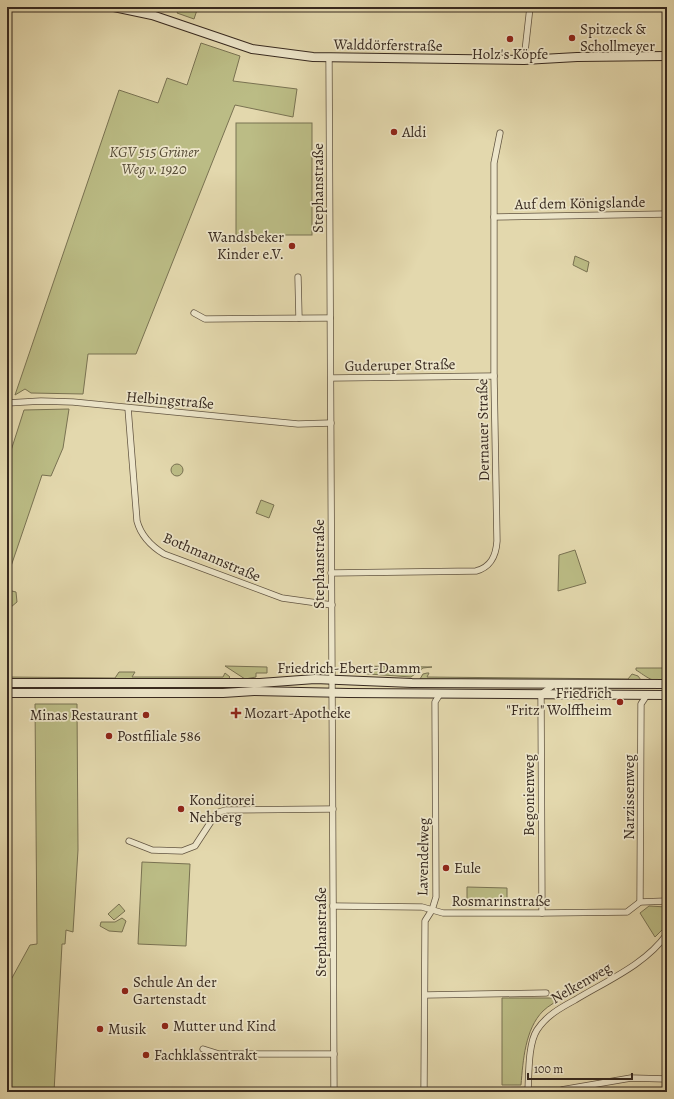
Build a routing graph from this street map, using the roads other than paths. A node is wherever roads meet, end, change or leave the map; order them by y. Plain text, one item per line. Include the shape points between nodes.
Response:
1 (114, 7) edge
2 (530, 7) edge
3 (667, 56) edge
4 (329, 58) junction
5 (524, 60) junction
6 (500, 133) dead end
7 (667, 214) edge
8 (494, 217) junction
9 (298, 277) dead end
10 (194, 313) dead end
11 (299, 318) junction
12 (330, 318) junction
13 (494, 376) junction
14 (331, 378) junction
15 (7, 403) edge
16 (128, 408) junction
17 (331, 423) junction
18 (332, 573) junction
19 (332, 605) junction
20 (332, 679) junction
21 (7, 683) edge
22 (555, 684) junction
23 (667, 684) edge
24 (7, 693) edge
25 (332, 693) junction
26 (440, 694) junction
27 (541, 694) junction
28 (667, 694) edge
29 (647, 695) junction
30 (333, 809) junction
31 (129, 841) dead end
32 (667, 901) edge
33 (640, 902) junction
34 (333, 906) junction
35 (432, 910) junction
36 (542, 913) junction
37 (667, 934) edge
38 (546, 993) dead end
39 (425, 995) junction
40 (203, 1049) dead end
41 (334, 1054) junction
42 (667, 1079) edge
43 (528, 1090) junction
44 (510, 1091) edge
45 (334, 1092) edge
46 (386, 1092) edge
47 (424, 1092) edge

1 - 4 main road, Walddörferstraße via 152,15 252,49
2 - 5 street
3 - 5 main road, Walddörferstraße
4 - 5 main road, Walddörferstraße
4 - 12 street, Stephanstraße
6 - 8 street, Dernauer Straße via 494,163
7 - 8 street, Auf dem Königslande
8 - 13 street, Dernauer Straße
9 - 11 street
10 - 11 street via 205,318
11 - 12 street
12 - 14 street, Stephanstraße
13 - 14 street, Guderuper Straße
13 - 18 street, Dernauer Straße via 498,541 492,561 481,570 471,572
14 - 17 street, Stephanstraße
15 - 16 street, Helbingstraße via 41,401
16 - 17 street, Helbingstraße via 298,424
16 - 19 street, Bothmannstraße via 137,521 144,537 155,548 164,554 282,598
17 - 18 street, Stephanstraße
18 - 19 street, Stephanstraße
19 - 20 street, Stephanstraße
20 - 21 main road, Friedrich-Ebert-Damm via 260,683
20 - 22 main road, Friedrich-Ebert-Damm via 412,683
20 - 25 street, Stephanstraße
22 - 23 main road, Friedrich-Ebert-Damm
22 - 27 street
24 - 25 main road, Friedrich-Ebert-Damm via 224,693 254,690
25 - 26 main road, Friedrich-Ebert-Damm
25 - 30 street, Stephanstraße
26 - 27 main road, Friedrich-Ebert-Damm
26 - 35 street, Lavendelweg via 435,702 436,897
27 - 29 main road, Friedrich-Ebert-Damm
27 - 36 street, Begonienweg
28 - 29 main road, Friedrich-Ebert-Damm
29 - 33 street, Narzissenweg via 641,704
30 - 31 street via 226,810 214,817 195,846 182,851 152,850
30 - 34 street, Stephanstraße
32 - 33 street, Rosmarinstraße
33 - 36 street, Rosmarinstraße via 627,912
34 - 35 street, Rosmarinstraße via 422,907
34 - 41 street, Stephanstraße
35 - 36 street, Rosmarinstraße via 442,913
35 - 39 street, Lavendelweg via 425,921
37 - 43 street, Nelkenweg via 639,961 551,1014 536,1031 529,1058
38 - 39 street, Nelkenweg
39 - 47 street, Lavendelweg
40 - 41 street via 219,1054
41 - 45 street, Stephanstraße
42 - 43 street via 631,1078 579,1088
43 - 44 street
44 - 47 street
46 - 47 street

